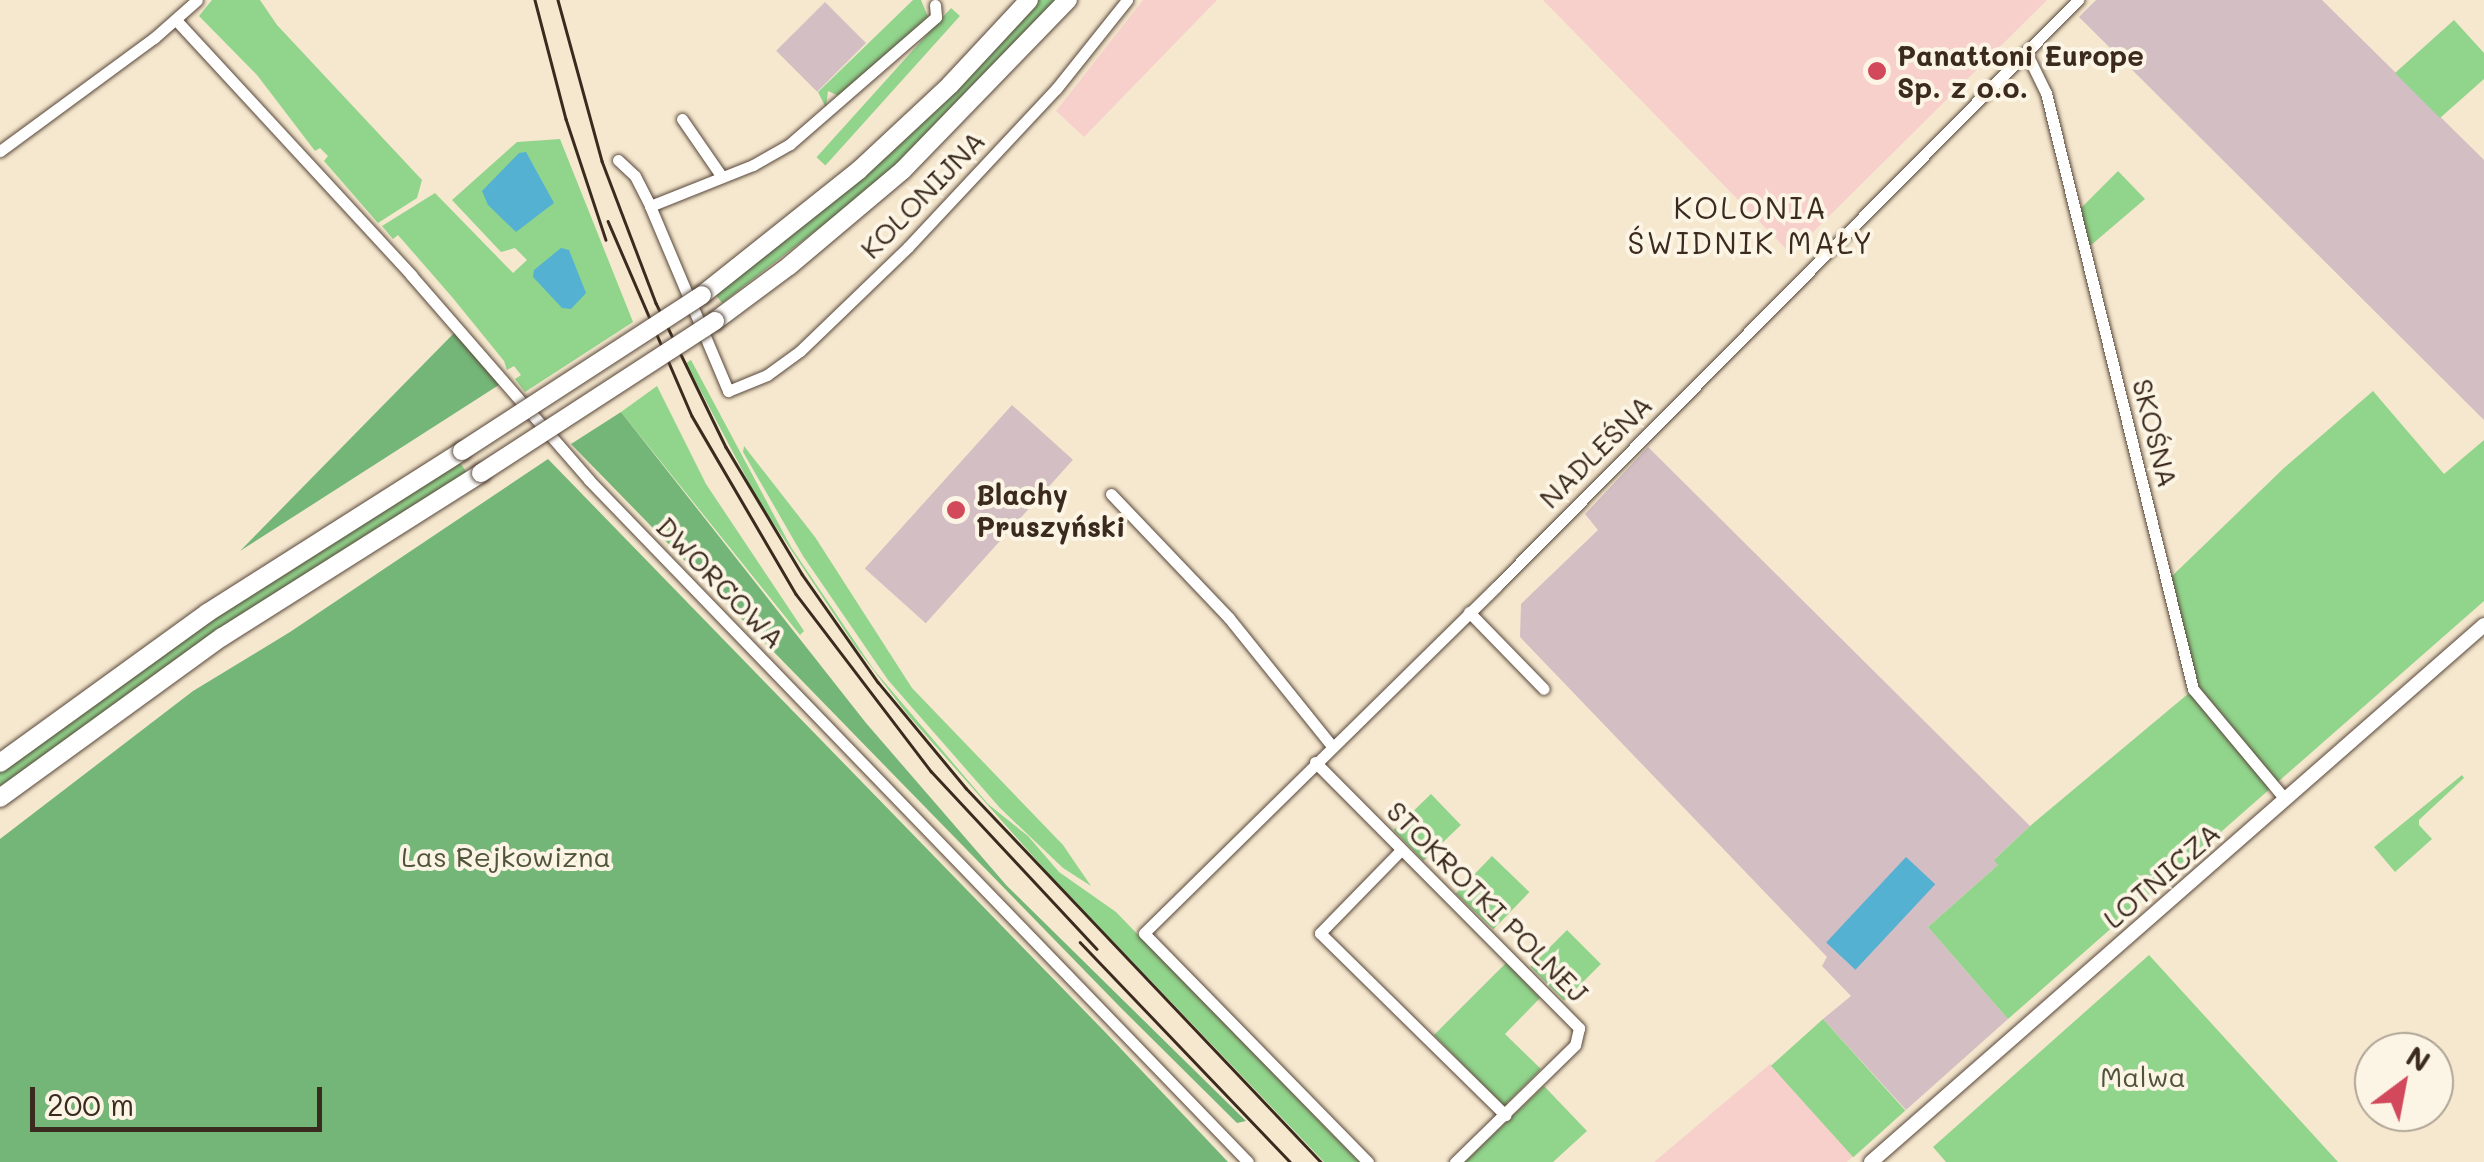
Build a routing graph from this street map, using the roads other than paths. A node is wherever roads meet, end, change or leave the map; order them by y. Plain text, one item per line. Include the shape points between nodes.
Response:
1 (197, 0) edge
2 (1029, 0) edge
3 (1068, 0) edge
4 (1126, 0) edge
5 (2078, 0) edge
6 (936, 6) dead end
7 (176, 20) junction
8 (2026, 52) junction
9 (682, 119) dead end
10 (0, 152) edge
11 (618, 160) dead end
12 (722, 177) junction
13 (650, 206) junction
14 (1111, 494) dead end
15 (1469, 612) junction
16 (2484, 625) edge
17 (1544, 689) dead end
18 (1332, 746) junction
19 (1315, 762) junction
20 (0, 763) edge
21 (0, 798) edge
22 (2285, 799) junction
23 (1402, 850) junction
24 (1505, 1115) junction
25 (1248, 1162) edge
26 (1368, 1162) edge
27 (1455, 1162) edge
28 (1872, 1162) edge

1 - 7 street
2 - 20 highway, bridge via 870,160 702,295 207,614
3 - 21 highway, bridge via 903,170 800,258 714,321 222,637
4 - 13 street, KOLONIJNA via 1056,90 908,247 782,365 728,391
5 - 8 street, NADLEŚNA
6 - 12 street via 936,17 812,128 772,156
7 - 10 street
7 - 25 street, DWORCOWA via 373,232 588,480
8 - 15 street, NADLEŚNA
8 - 22 street, SKOŚNA via 2046,93 2193,689
9 - 12 street
11 - 13 street
12 - 13 street
14 - 18 street via 1229,618
15 - 17 street
15 - 18 street, NADLEŚNA
16 - 22 main road, LOTNICZA
18 - 19 street, NADLEŚNA
19 - 23 street, STOKROTKI POLNEJ
19 - 26 street, NADLEŚNA via 1144,934
22 - 28 main road, LOTNICZA
23 - 24 street, STOKROTKI POLNEJ via 1579,1028 1576,1044
23 - 24 street via 1320,932
24 - 27 street, STOKROTKI POLNEJ

